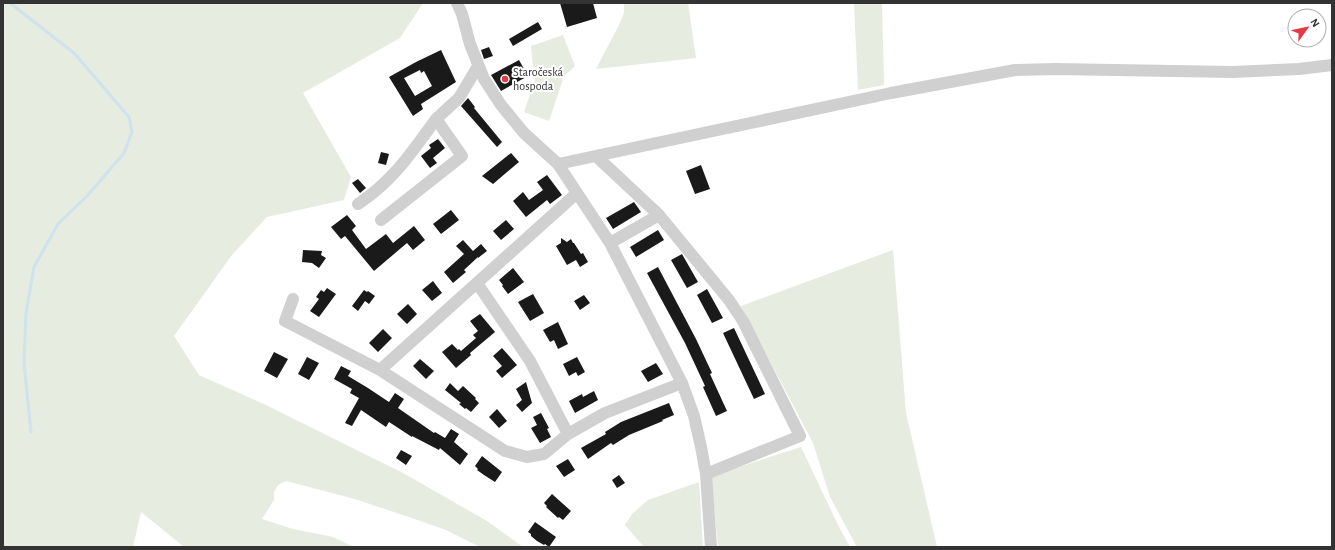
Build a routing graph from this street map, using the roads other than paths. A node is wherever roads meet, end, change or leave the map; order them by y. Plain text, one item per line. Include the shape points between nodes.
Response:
1 (457, 3) edge
2 (1332, 64) edge
3 (478, 66) junction
4 (436, 119) junction
5 (596, 156) junction
6 (558, 164) junction
7 (577, 193) junction
8 (358, 204) dead end
9 (659, 215) junction
10 (381, 220) dead end
11 (610, 243) junction
12 (477, 283) junction
13 (293, 299) dead end
14 (380, 370) junction
15 (682, 383) junction
16 (568, 434) junction
17 (706, 474) junction
18 (711, 547) edge

1 - 3 street
2 - 5 street via 1299,69 1241,72 1055,68 1015,70 891,93
3 - 4 street via 459,98
3 - 6 street via 501,106 524,133
4 - 8 street via 393,176
4 - 10 street via 462,156
5 - 6 street
5 - 9 street
6 - 7 street
7 - 11 street
7 - 12 street
9 - 11 street
9 - 17 street via 729,300 743,321 800,436
11 - 15 street
12 - 14 street
12 - 16 street via 530,361
13 - 14 street via 285,321
14 - 16 street via 505,451 527,457 544,454
15 - 16 street via 605,413
15 - 17 street via 694,416
17 - 18 street

